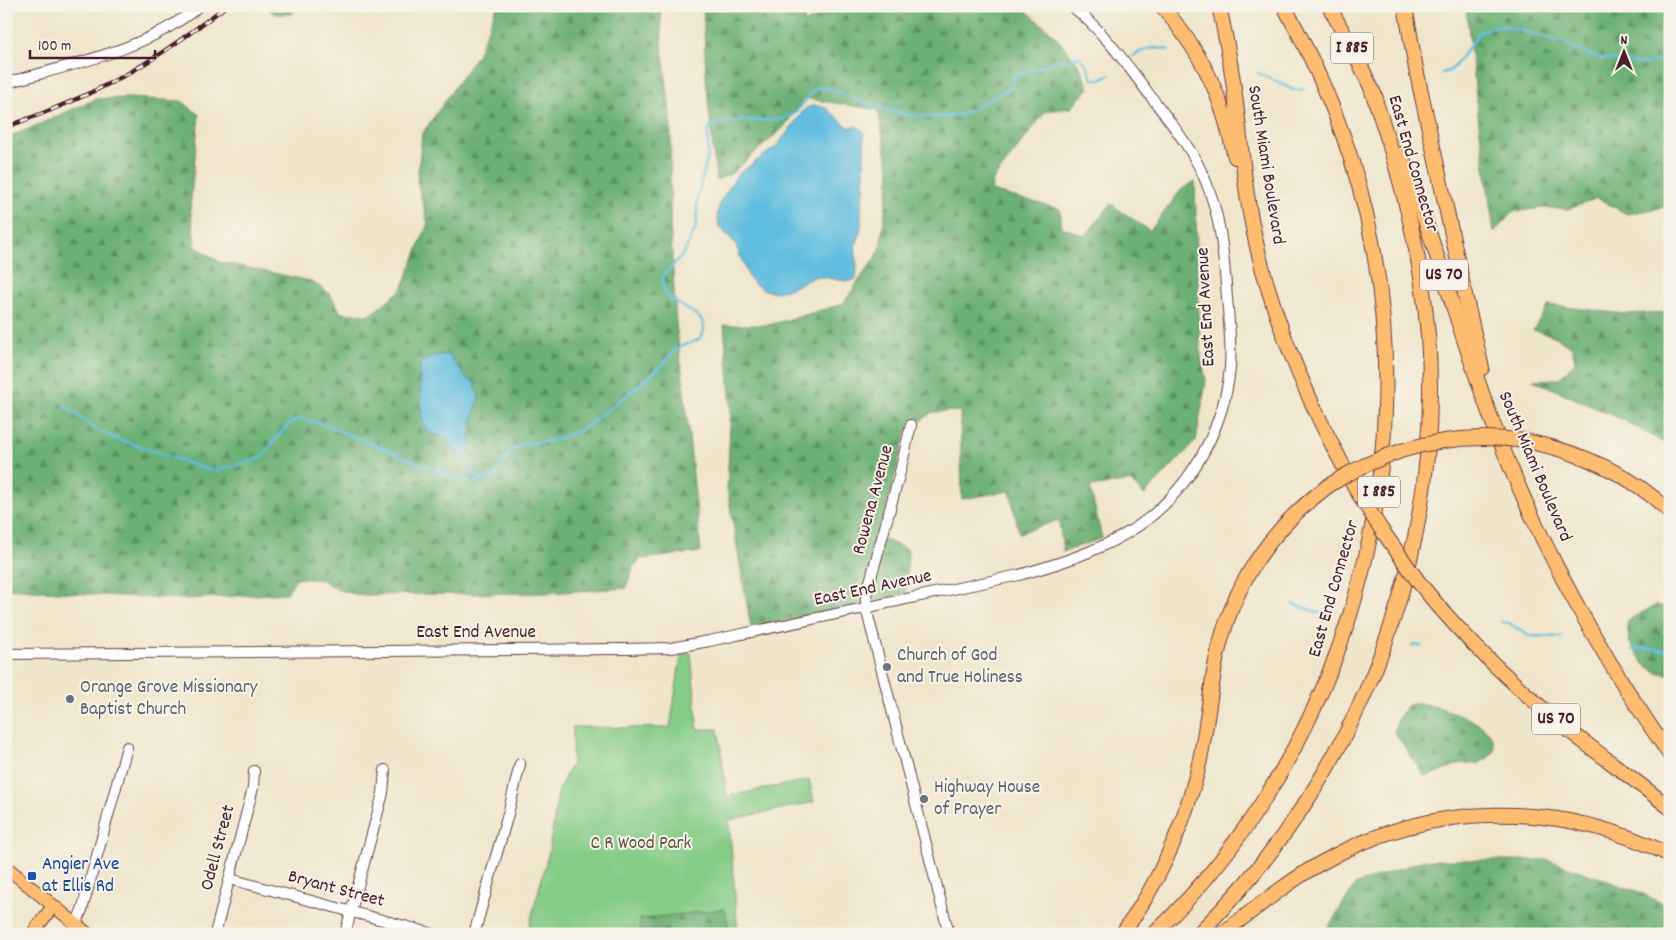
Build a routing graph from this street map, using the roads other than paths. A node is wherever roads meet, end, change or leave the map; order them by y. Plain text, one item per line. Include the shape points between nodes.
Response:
1 (199, 6) edge
2 (1072, 6) edge
3 (1162, 6) edge
4 (1219, 6) edge
5 (1284, 6) edge
6 (1329, 6) edge
7 (1405, 6) edge
8 (6, 83) edge
9 (1372, 91) junction
10 (1250, 213) junction
11 (911, 425) dead end
12 (1509, 462) junction
13 (1670, 512) edge
14 (866, 608) junction
15 (6, 654) edge
16 (127, 747) dead end
17 (1670, 755) edge
18 (520, 764) dead end
19 (385, 770) dead end
20 (254, 771) dead end
21 (1670, 808) edge
22 (1670, 855) edge
23 (6, 867) edge
24 (230, 879) junction
25 (53, 906) junction
26 (351, 912) junction
27 (76, 924) junction
28 (32, 934) edge
29 (88, 934) edge
30 (215, 934) edge
31 (345, 934) edge
32 (434, 934) edge
33 (474, 934) edge
34 (949, 934) edge
35 (1122, 934) edge
36 (1154, 934) edge
37 (1198, 934) edge
38 (1222, 934) edge

1 - 8 street via 161,31 117,50
2 - 14 street, East End Avenue via 1108,40 1177,130 1197,163 1213,200 1221,238 1230,350 1227,388 1218,420 1203,454 1181,486 1155,513 1127,533 1039,569
3 - 10 highway via 1194,50 1212,83
4 - 10 highway, South Miami Boulevard / US 70 via 1230,62
5 - 36 highway, East End Connector / I 885 via 1333,108 1357,177 1374,249 1386,358 1385,432 1377,504 1362,576 1341,646 1296,746 1236,840
6 - 9 highway, I 885
7 - 12 highway via 1468,309
9 - 12 highway, South Miami Boulevard / US 70 via 1395,139 1422,210 1469,355
9 - 37 highway, East End Connector / I 885 via 1406,202 1422,278 1426,317 1428,434 1420,511 1412,550 1380,660 1330,766 1264,862
10 - 21 highway, South Miami Boulevard / US 70, bridge via 1268,287 1292,360 1324,431 1381,530 1451,620 1512,681 1562,725
11 - 14 street, Rowena Avenue via 866,596
12 - 17 highway, South Miami Boulevard / US 70 via 1574,601 1612,667
13 - 35 highway, bridge via 1633,482 1599,463 1563,449 1488,437 1431,442 1376,459 1311,499 1284,524 1240,587 1221,641 1201,753 1186,809 1156,878
14 - 15 street, East End Avenue via 671,648
14 - 34 street, Rowena Avenue
16 - 27 street
18 - 33 street
19 - 26 street via 383,793
20 - 24 street, Odell Street via 253,788
22 - 38 highway via 1617,833 1562,819 1504,814 1447,818 1392,832 1339,853 1290,882
23 - 25 main road
24 - 26 street, Bryant Street
24 - 30 street, Odell Street
25 - 27 main road
25 - 28 main road
26 - 31 street
26 - 32 street, Bryant Street
27 - 29 main road

